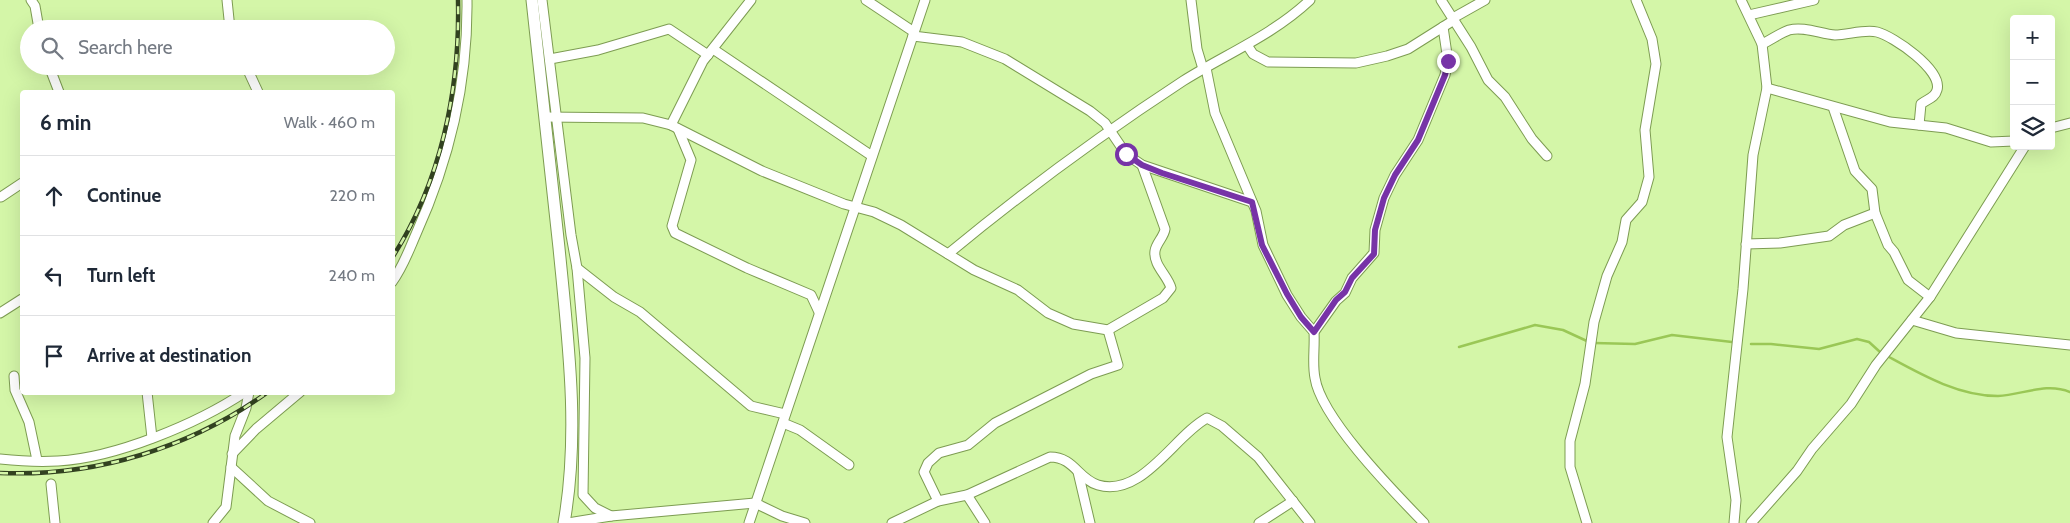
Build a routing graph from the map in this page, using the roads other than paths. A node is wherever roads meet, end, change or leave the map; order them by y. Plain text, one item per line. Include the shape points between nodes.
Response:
1 (31, 0) edge
2 (227, 0) edge
3 (467, 0) edge
4 (532, 0) edge
5 (542, 0) edge
6 (751, 0) edge
7 (866, 0) edge
8 (925, 0) edge
9 (1191, 0) edge
10 (1310, 0) edge
11 (1441, 0) edge
12 (1485, 0) edge
13 (1636, 0) edge
14 (1741, 0) edge
15 (1814, 0) edge
16 (1747, 8) edge
17 (1454, 19) junction
18 (37, 20) edge
19 (229, 20) edge
20 (1443, 27) junction
21 (913, 34) junction
22 (1762, 44) junction
23 (1248, 45) junction
24 (711, 52) junction
25 (550, 59) junction
26 (1205, 69) junction
27 (52, 75) edge
28 (250, 75) edge
29 (1767, 88) junction
30 (58, 90) edge
31 (257, 90) edge
32 (1834, 107) junction
33 (545, 117) junction
34 (558, 118) junction
35 (2070, 124) edge
36 (1919, 125) junction
37 (674, 127) junction
38 (2055, 127) edge
39 (1110, 131) junction
40 (2010, 141) edge
41 (2022, 150) edge
42 (872, 156) junction
43 (1547, 156) dead end
44 (1142, 165) junction
45 (20, 184) edge
46 (1, 197) dead end
47 (1252, 202) junction
48 (855, 206) junction
49 (1875, 213) junction
50 (1746, 244) junction
51 (948, 254) junction
52 (577, 268) junction
53 (395, 277) edge
54 (1930, 297) junction
55 (20, 299) edge
56 (819, 312) junction
57 (0, 313) edge
58 (1912, 320) junction
59 (1108, 330) junction
60 (1314, 332) junction
61 (2070, 345) edge
62 (14, 376) dead end
63 (147, 395) edge
64 (239, 395) edge
65 (248, 395) edge
66 (296, 395) edge
67 (784, 418) junction
68 (152, 438) junction
69 (232, 454) junction
70 (0, 459) edge
71 (37, 460) junction
72 (849, 466) dead end
73 (231, 467) junction
74 (1077, 467) junction
75 (51, 484) dead end
76 (967, 495) junction
77 (938, 501) junction
78 (1293, 501) junction
79 (755, 503) junction
80 (611, 516) junction
81 (55, 523) edge
82 (213, 523) edge
83 (310, 523) edge
84 (564, 523) edge
85 (568, 523) edge
86 (749, 523) edge
87 (805, 523) edge
88 (892, 523) edge
89 (985, 523) edge
90 (1090, 523) edge
91 (1259, 523) edge
92 (1310, 523) edge
93 (1424, 523) edge
94 (1587, 523) edge
95 (1734, 523) edge
96 (1751, 523) edge

1 - 18 street
2 - 19 street
3 - 53 street via 462,83 448,153 432,200
4 - 33 main road
5 - 25 street
6 - 24 street
7 - 21 street
8 - 21 street
9 - 26 street via 1197,49
10 - 23 street via 1294,15
11 - 17 street
12 - 17 street
13 - 94 street via 1652,39 1656,64 1645,130 1649,177 1642,202 1626,220 1622,242 1607,276 1594,322 1570,441 1570,467
14 - 16 street
15 - 16 street
16 - 22 street
17 - 20 street
17 - 43 street via 1488,80 1505,97
20 - 23 street via 1408,48 1356,64 1268,62 1254,54
20 - 60 street via 1448,61 1445,75 1418,140 1384,198 1375,230 1374,254 1352,278
21 - 39 street via 962,42 1005,59 1090,111
21 - 42 street
22 - 29 street
22 - 36 street via 1797,29 1836,35 1875,32 1887,36 1920,60 1935,76 1936,94 1921,104
23 - 26 street
24 - 25 street via 668,29 598,50
24 - 37 street via 693,78
24 - 42 street
25 - 34 street
26 - 39 street
26 - 47 street via 1220,128
27 - 30 street
28 - 31 street
29 - 32 street
29 - 50 street via 1752,155
32 - 36 street via 1890,122
32 - 49 street via 1855,171 1872,190
33 - 34 street
33 - 84 main road via 571,387 571,459
34 - 37 street via 643,118
34 - 52 street via 570,235
35 - 38 street
36 - 40 street via 1946,128 1991,142
37 - 48 street via 762,171
37 - 56 street via 691,160 672,226 675,234 811,295
39 - 44 street via 1126,154
39 - 51 street
41 - 54 street
42 - 48 street
44 - 47 street
44 - 59 street via 1165,229 1155,255 1171,288 1163,298
45 - 46 street
47 - 60 street via 1262,245 1287,294
48 - 51 street via 901,225
48 - 56 street
49 - 50 street via 1844,225 1829,236
49 - 54 street via 1903,273
50 - 95 street via 1727,438 1736,500
51 - 59 street via 1018,290 1048,313 1074,324
52 - 67 street via 614,297 640,312 751,406
52 - 80 street via 585,358 583,495 595,508
54 - 58 street
55 - 57 street
56 - 67 street
58 - 61 street via 1956,333
58 - 96 street via 1876,365 1852,404
59 - 77 street via 1118,365 1091,374 995,423 968,445 932,458 925,468 925,476
60 - 93 street via 1315,379 1326,407 1384,480
62 - 71 street
63 - 68 street
64 - 68 street via 208,414
65 - 69 street via 236,429
66 - 69 street
67 - 72 street
67 - 79 street
68 - 71 street via 83,458
69 - 73 street
70 - 71 street
73 - 82 street via 226,507
73 - 83 street via 268,501
74 - 76 street via 1050,456
74 - 78 street via 1084,477 1098,485 1131,483 1207,418 1222,426 1258,457
74 - 90 street
75 - 81 street
76 - 77 street
76 - 89 street
77 - 88 street
78 - 91 street
78 - 92 street
79 - 80 street
79 - 86 street
79 - 87 street
80 - 85 street

